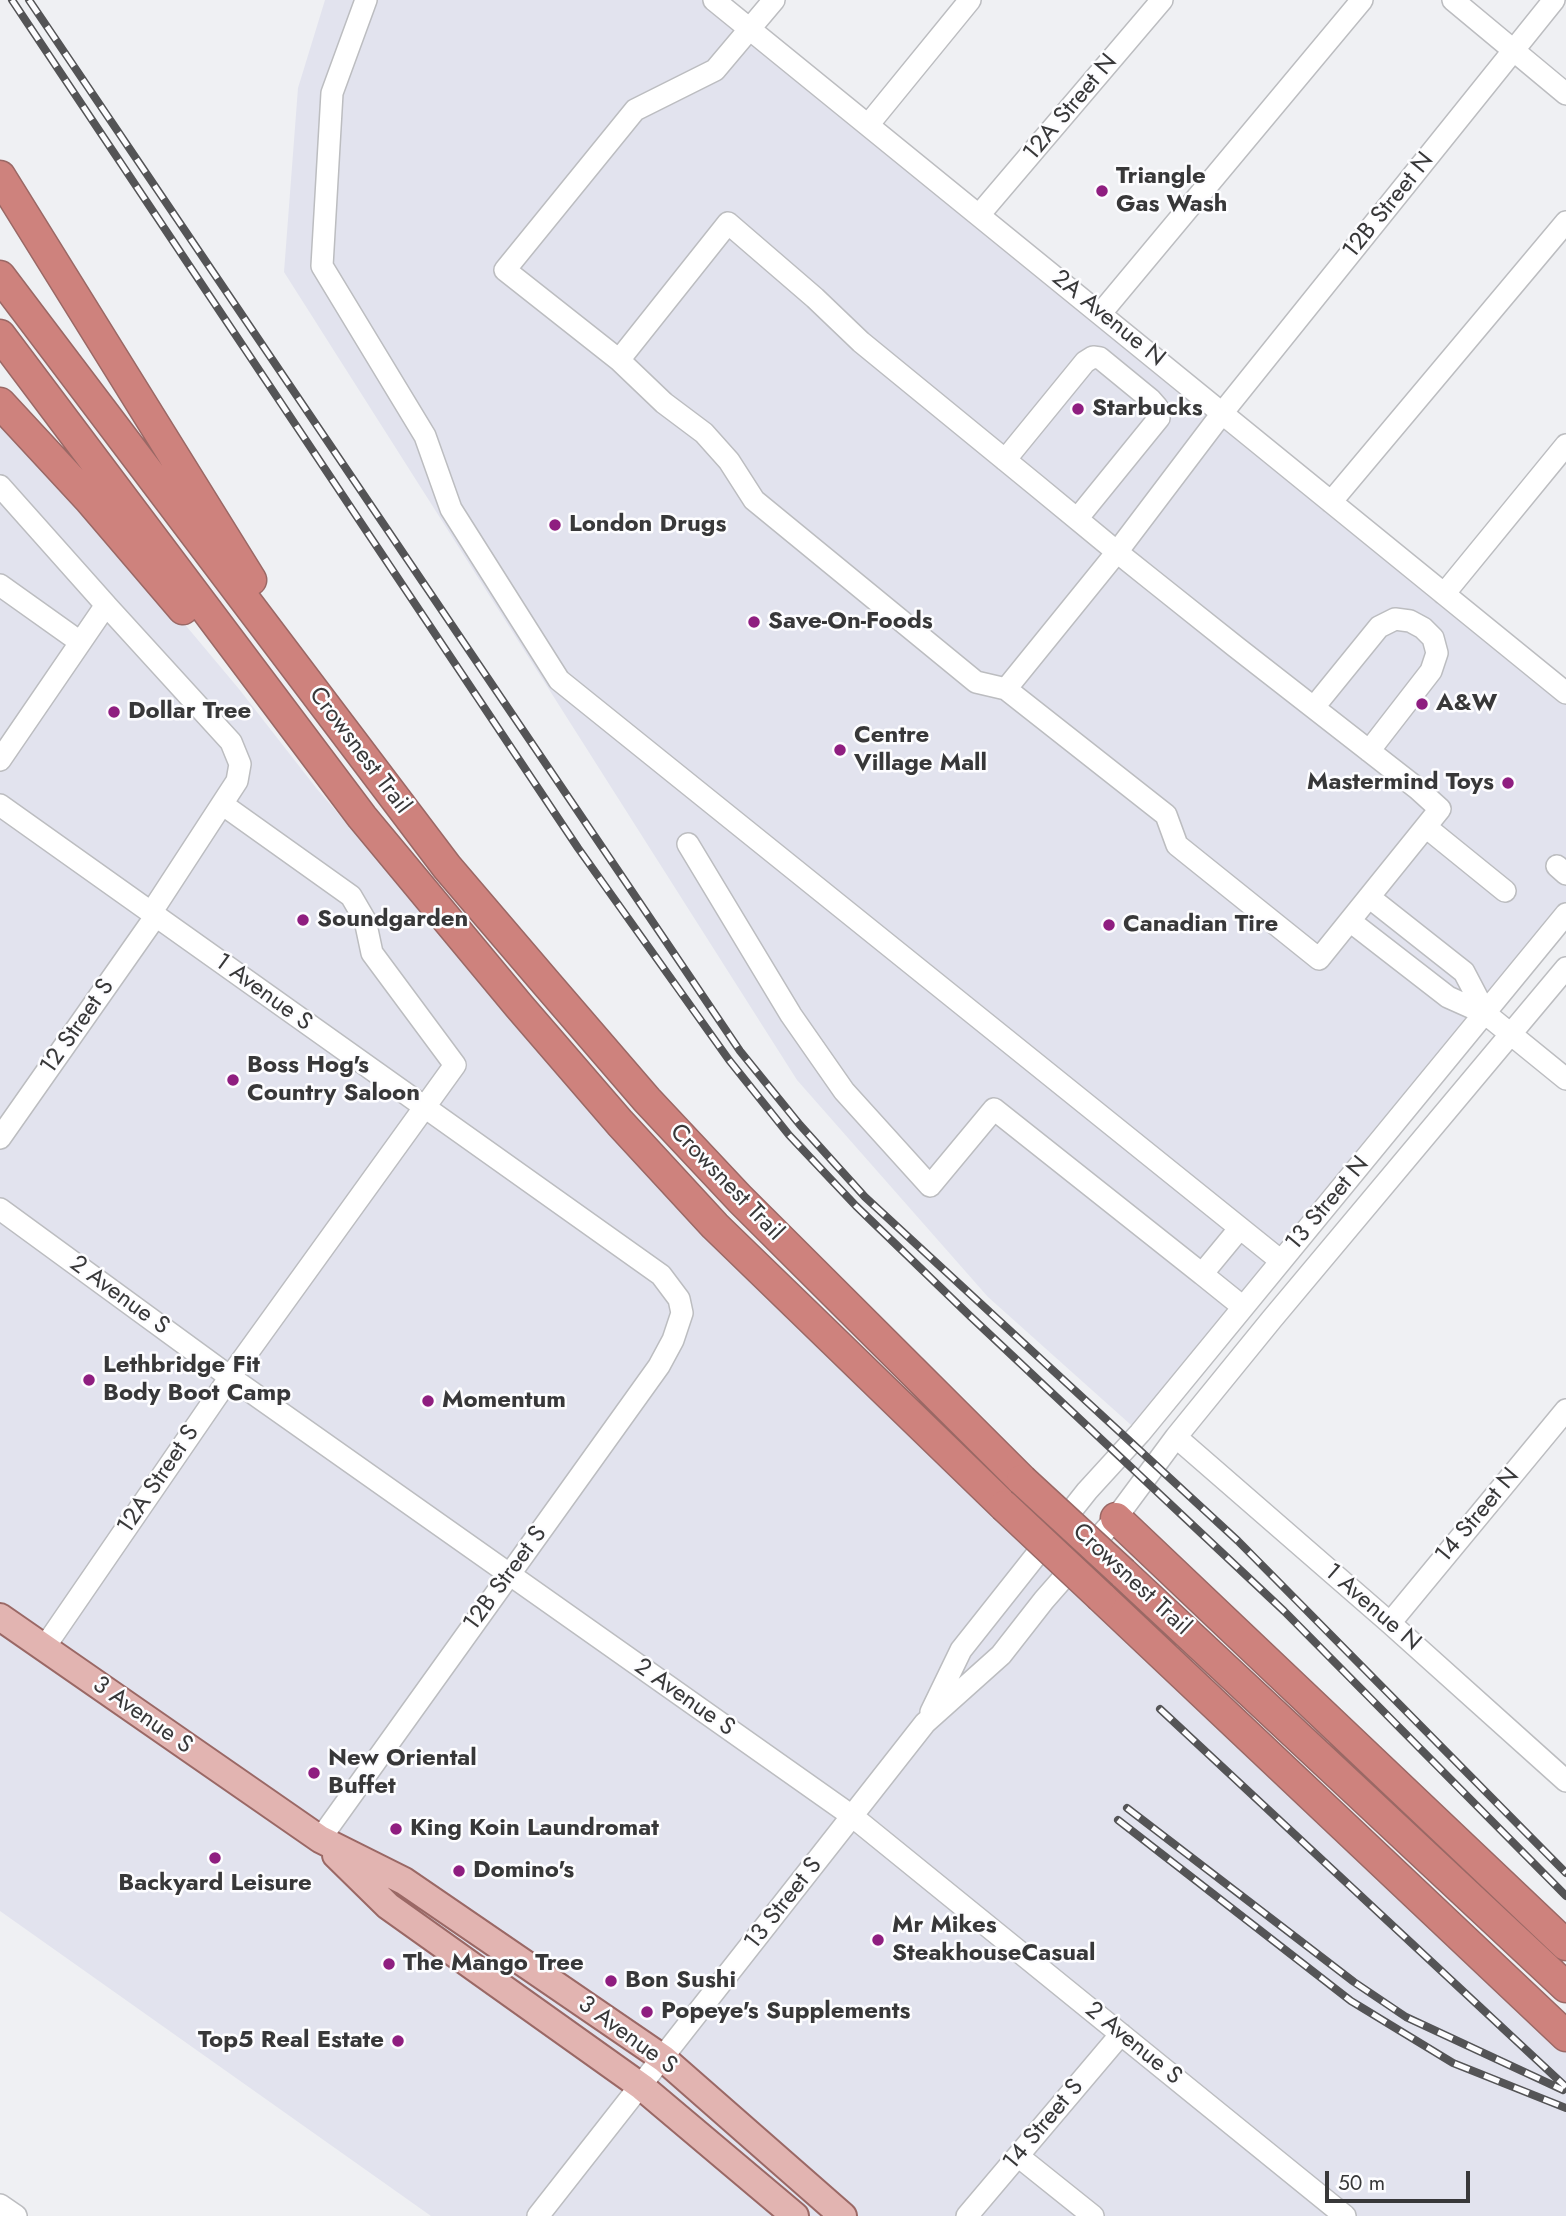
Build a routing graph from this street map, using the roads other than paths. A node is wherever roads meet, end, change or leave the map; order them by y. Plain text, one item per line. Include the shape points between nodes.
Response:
1 (366, 0) edge
2 (715, 0) edge
3 (774, 0) edge
4 (970, 0) edge
5 (1162, 0) edge
6 (1362, 0) edge
7 (1453, 0) edge
8 (1554, 0) edge
9 (751, 29) junction
10 (1514, 50) junction
11 (1566, 94) edge
12 (868, 125) junction
13 (0, 177) edge
14 (979, 215) junction
15 (1566, 222) edge
16 (0, 276) edge
17 (1101, 313) junction
18 (0, 335) edge
19 (619, 359) junction
20 (0, 403) edge
21 (1223, 412) junction
22 (1566, 445) edge
23 (1005, 460) junction
24 (0, 486) edge
25 (1331, 502) junction
26 (1077, 519) junction
27 (1117, 552) junction
28 (0, 585) edge
29 (1444, 594) junction
30 (106, 605) junction
31 (80, 642) junction
32 (1006, 690) junction
33 (1566, 692) edge
34 (1314, 707) junction
35 (342, 729) junction
36 (1369, 751) junction
37 (0, 760) edge
38 (222, 804) junction
39 (0, 805) edge
40 (362, 817) junction
41 (1426, 827) junction
42 (688, 844) dead end
43 (1505, 891) dead end
44 (1369, 897) junction
45 (1566, 914) edge
46 (153, 915) junction
47 (1350, 921) junction
48 (1566, 968) edge
49 (1486, 1014) junction
50 (1512, 1035) junction
51 (1566, 1079) edge
52 (425, 1110) junction
53 (0, 1138) edge
54 (0, 1209) edge
55 (1240, 1228) junction
56 (1281, 1261) junction
57 (1202, 1274) junction
58 (1243, 1307) junction
59 (682, 1313) joint
60 (230, 1377) junction
61 (1566, 1410) edge
62 (1176, 1437) junction
63 (1087, 1491) joint
64 (1116, 1518) junction
65 (509, 1574) junction
66 (0, 1617) edge
67 (1390, 1623) junction
68 (44, 1648) junction
69 (925, 1723) junction
70 (1566, 1782) edge
71 (852, 1816) junction
72 (320, 1839) junction
73 (1566, 1945) edge
74 (1566, 1987) edge
75 (1121, 2034) junction
76 (1566, 2036) edge
77 (664, 2059) junction
78 (642, 2087) junction
79 (1018, 2156) junction
80 (0, 2205) edge
81 (16, 2216) edge
82 (538, 2216) edge
83 (795, 2216) edge
84 (843, 2216) edge
85 (967, 2216) edge
86 (1093, 2216) edge
87 (1345, 2216) edge

1 - 55 street via 332,93 322,265 425,436 451,509 559,680
2 - 9 street, 2A Avenue N
3 - 9 street
4 - 12 street
5 - 14 street, 12A Street N
6 - 17 street
7 - 10 street
8 - 10 street, 12B Street N
9 - 12 street, 2A Avenue N
9 - 19 street via 715,70 635,110 619,140 505,270
10 - 11 street
10 - 21 street, 12B Street N
12 - 14 street, 2A Avenue N
13 - 35 highway
14 - 17 street, 2A Avenue N
15 - 25 street
16 - 35 highway, Crowsnest Trail
17 - 21 street, 2A Avenue N
18 - 40 highway, Crowsnest Trail
19 - 23 street via 728,223
19 - 32 street via 704,433 754,500 976,682
20 - 40 highway via 89,499
21 - 25 street, 2A Avenue N
21 - 27 street, 12B Street N
22 - 29 street
23 - 26 street
23 - 26 street via 1085,362 1100,358 1157,408 1159,418
24 - 30 street, 12 Street S
25 - 29 street, 2A Avenue N
26 - 27 street
27 - 32 street, 12B Street N
27 - 34 street
28 - 31 street
29 - 33 street, 2A Avenue N
30 - 31 street
30 - 38 street, 12 Street S via 237,752 240,774
31 - 37 street
32 - 47 street via 1166,815 1177,845 1319,959
34 - 36 street
34 - 36 street via 1379,627 1395,619 1423,628 1433,638 1437,653 1432,671
35 - 74 highway, Crowsnest Trail, bridge via 447,867 647,1100 740,1199 1023,1480
36 - 41 street via 1440,809
38 - 46 street, 12 Street S
38 - 52 street, 12A Street S via 357,904 372,953 455,1065
39 - 46 street, 1 Avenue S
40 - 76 highway, Crowsnest Trail, bridge via 620,1123 715,1226 1004,1506
41 - 43 street
41 - 44 street
42 - 57 street via 791,1015 844,1091 930,1186 994,1109
44 - 47 street
44 - 49 street via 1464,972
45 - 49 street, 13 Street N
46 - 52 street, 1 Avenue S
46 - 53 street, 12 Street S
47 - 49 street via 1448,997
48 - 50 street, 13 Street N
49 - 50 street
49 - 56 street, 13 Street N
50 - 51 street
50 - 62 street, 13 Street N
52 - 59 street, 1 Avenue S via 661,1275 674,1289
52 - 60 street, 12A Street S
54 - 60 street, 2 Avenue S
55 - 56 street
55 - 57 street
56 - 58 street, 13 Street N
57 - 58 street
58 - 63 street, 13 Street N
59 - 65 street, 12B Street S via 659,1366
60 - 65 street, 2 Avenue S
60 - 68 street, 12A Street S
61 - 67 street, 14 Street N
62 - 64 street, 13 Street N
62 - 67 street, 1 Avenue N
63 - 69 street, 13 Street S via 961,1650
64 - 69 street, 13 Street S via 1001,1655
64 - 73 highway
65 - 71 street, 2 Avenue S
65 - 72 street, 12B Street S
66 - 68 main road, 3 Avenue S
67 - 70 street, 1 Avenue N
68 - 72 main road, 3 Avenue S
69 - 71 street, 13 Street S
71 - 75 street, 2 Avenue S
71 - 77 street, 13 Street S
72 - 77 main road, 3 Avenue S via 404,1881
72 - 78 main road, 3 Avenue S via 388,1906
75 - 79 street, 14 Street S
75 - 87 street, 2 Avenue S
77 - 78 street, 13 Street S
77 - 84 main road, 3 Avenue S
78 - 82 street, 13 Street S
78 - 83 main road, 3 Avenue S
79 - 85 street, 14 Street S
79 - 86 street
80 - 81 street

